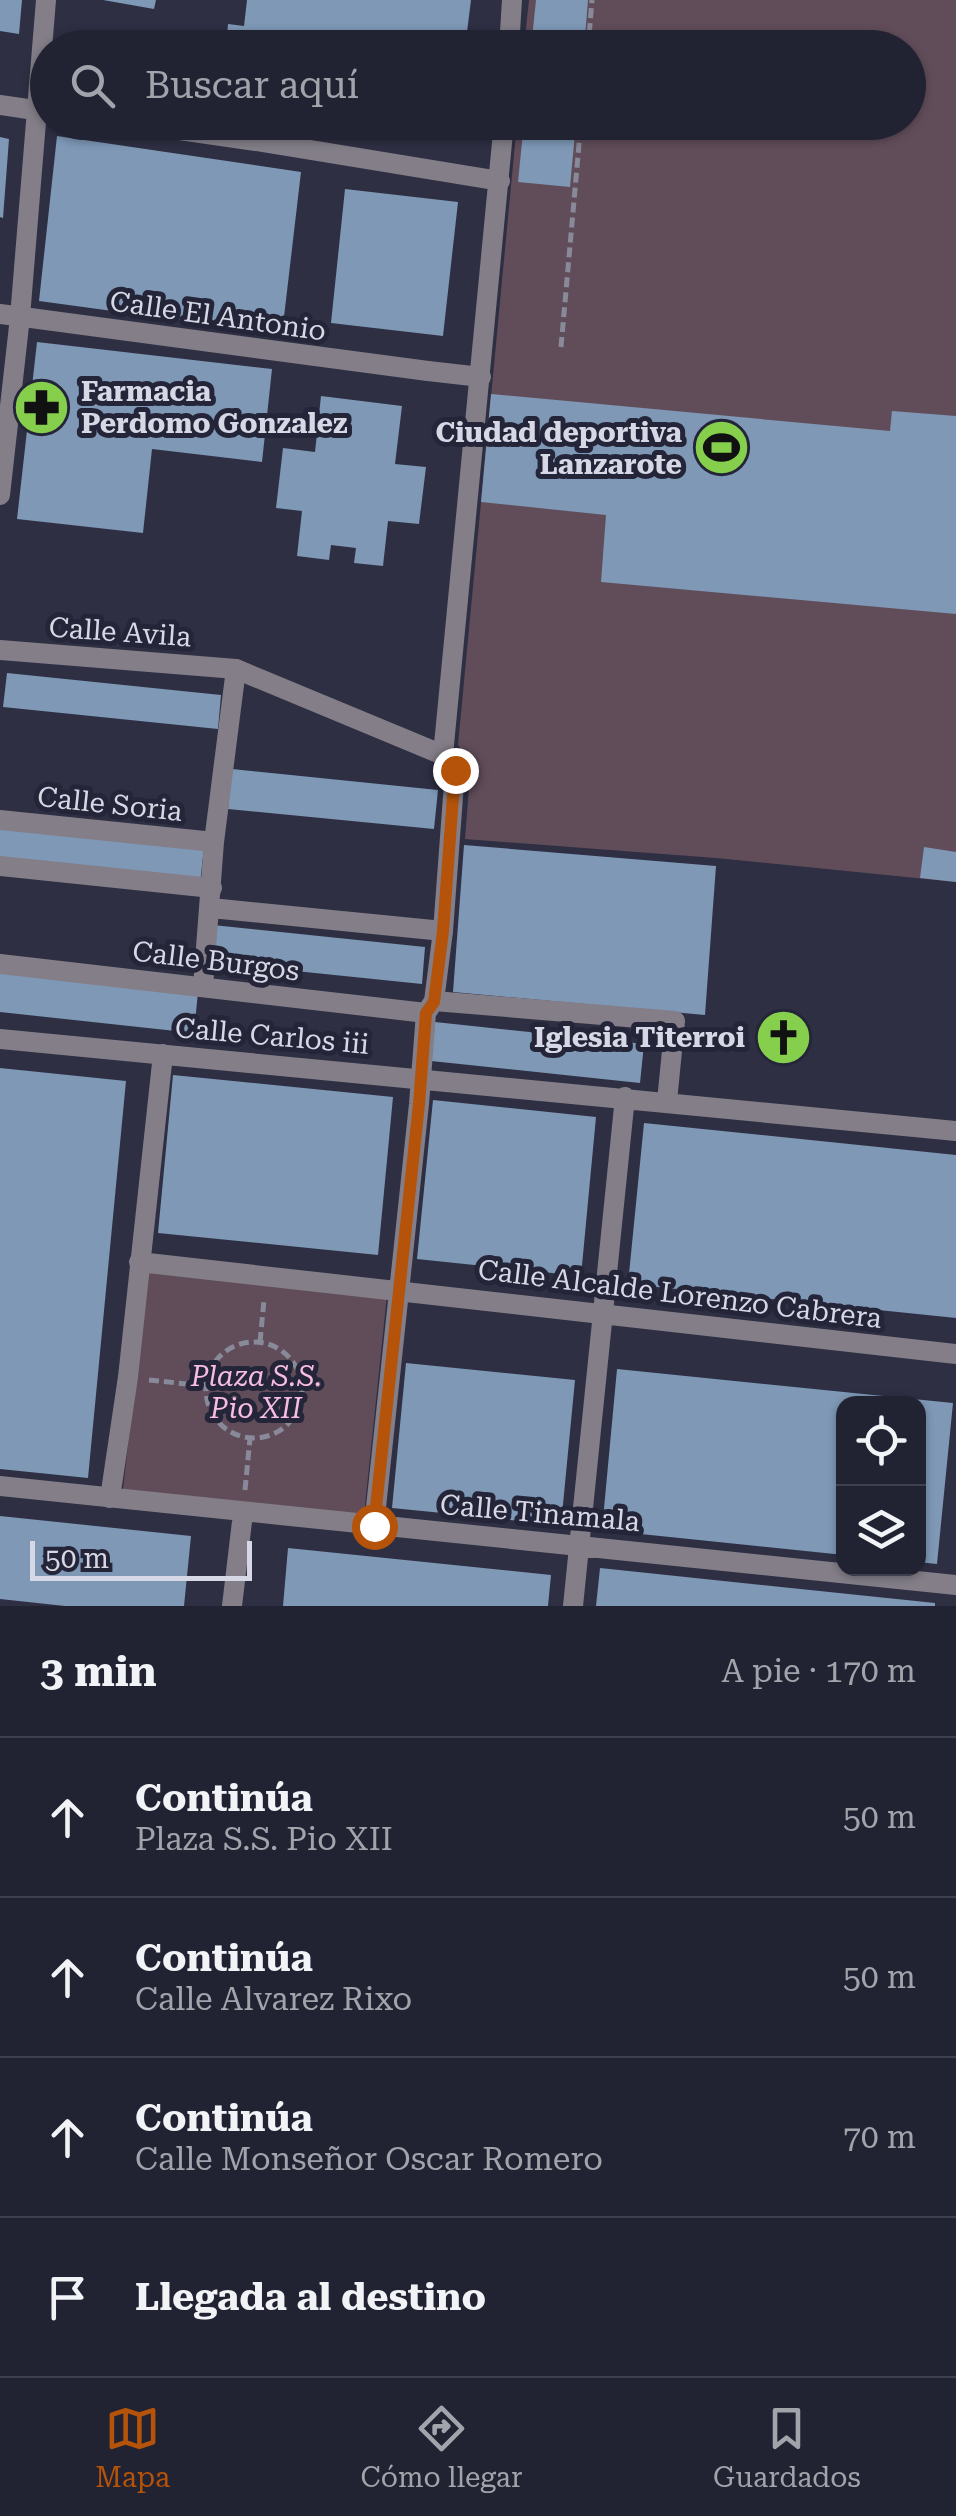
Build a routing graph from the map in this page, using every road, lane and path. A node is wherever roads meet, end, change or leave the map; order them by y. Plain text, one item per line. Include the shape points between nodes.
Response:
1 (46, 0) edge
2 (512, 0) edge
3 (592, 0) edge
4 (45, 30) edge
5 (510, 30) edge
6 (590, 30) edge
7 (0, 105) edge
8 (30, 109) edge
9 (38, 140) edge
10 (249, 140) edge
11 (503, 140) edge
12 (579, 140) edge
13 (500, 181) junction
14 (10, 316) edge
15 (561, 347) dead end
16 (481, 378) junction
17 (0, 495) edge
18 (0, 650) edge
19 (236, 668) junction
20 (449, 762) junction
21 (0, 820) edge
22 (214, 842) junction
23 (0, 866) edge
24 (211, 898) junction
25 (443, 931) junction
26 (0, 964) edge
27 (202, 987) junction
28 (430, 1007) junction
29 (0, 1039) edge
30 (163, 1054) junction
31 (420, 1078) junction
32 (625, 1097) junction
33 (667, 1101) junction
34 (956, 1131) edge
35 (139, 1262) junction
36 (266, 1275) junction
37 (398, 1289) junction
38 (601, 1314) junction
39 (260, 1342) junction
40 (956, 1354) edge
41 (128, 1377) junction
42 (206, 1386) junction
43 (250, 1438) junction
44 (0, 1486) edge
45 (110, 1498) junction
46 (243, 1513) junction
47 (374, 1526) junction
48 (579, 1544) junction
49 (956, 1585) edge
50 (232, 1606) edge
51 (573, 1606) edge

1 - 4 street
2 - 5 street
3 - 6 path
7 - 8 street
9 - 14 street
10 - 13 street
11 - 13 street
12 - 15 path
13 - 16 street
14 - 16 street, Calle El Antonio
14 - 17 street
16 - 20 street
18 - 19 street, Calle Avila
19 - 20 street, Calle Avila
19 - 22 street
20 - 25 street
21 - 22 street, Calle Soria
22 - 24 street
23 - 24 street
24 - 25 street
24 - 27 street
25 - 28 street
26 - 27 street, Calle Burgos
27 - 28 street, Calle Burgos
28 - 31 street
28 - 33 street, Calle Burgos via 676,1022
29 - 30 street, Calle Carlos iii
30 - 31 street, Calle Carlos iii
30 - 35 street
31 - 32 street, Calle Carlos iii
31 - 37 street
32 - 33 street, Calle Carlos iii
32 - 38 street
33 - 34 street, Calle Carlos iii
35 - 36 street
35 - 41 street
36 - 37 street
36 - 39 path
37 - 38 street, Calle Alcalde Lorenzo Cabrera
37 - 47 street
38 - 40 street, Calle Alcalde Lorenzo Cabrera
38 - 48 street
39 - 42 path via 226,1350
39 - 43 path via 295,1363 303,1395 288,1424
41 - 42 path
41 - 45 street
42 - 43 path via 216,1419
43 - 46 path
44 - 45 street, Calle Tinamala
45 - 46 street, Calle Tinamala
46 - 47 street, Calle Tinamala
46 - 50 street
47 - 48 street, Calle Tinamala
48 - 49 street, Calle Tinamala
48 - 51 street

